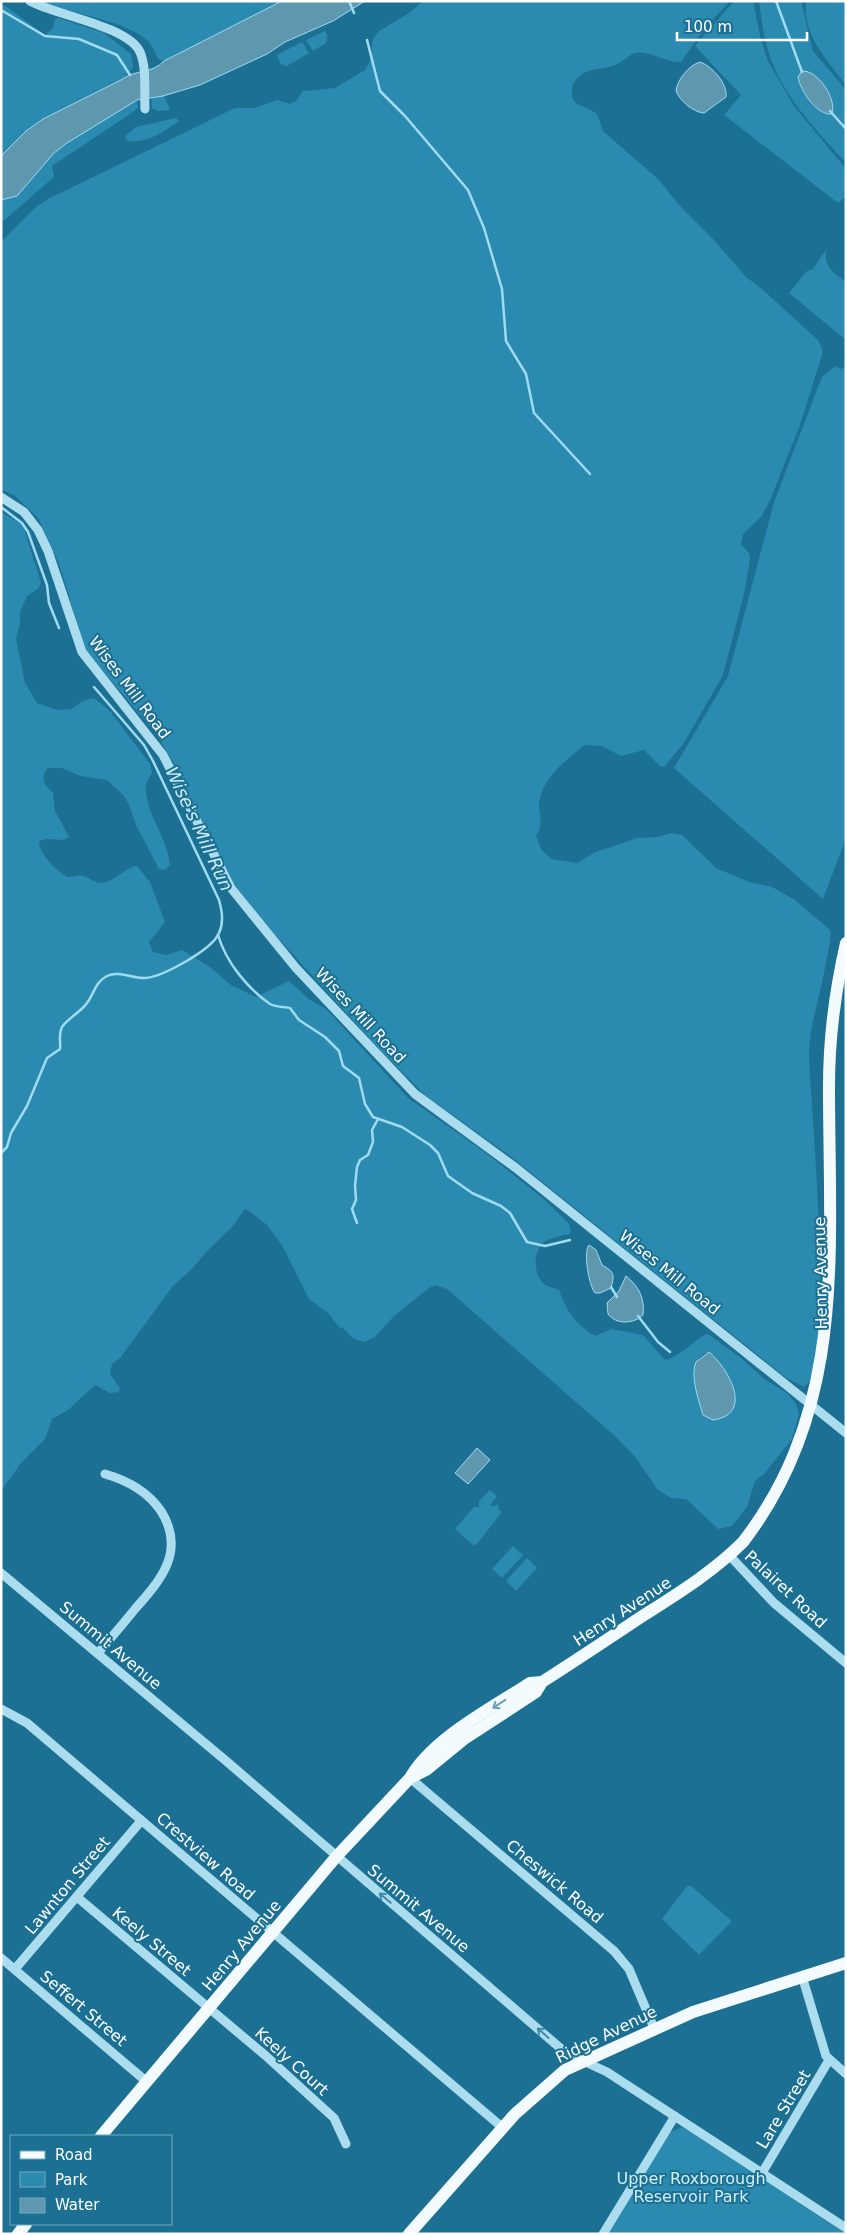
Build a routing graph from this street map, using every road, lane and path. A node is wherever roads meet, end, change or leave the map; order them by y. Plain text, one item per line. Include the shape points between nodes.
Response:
1 (30, 1) edge
2 (145, 109) dead end
3 (1, 497) edge
4 (846, 943) edge
5 (839, 1316) dead end
6 (826, 1401) dead end
7 (822, 1414) junction
8 (846, 1433) edge
9 (105, 1474) dead end
10 (729, 1555) junction
11 (1, 1573) edge
12 (98, 1653) junction
13 (844, 1658) edge
14 (1, 1709) edge
15 (410, 1778) junction
16 (141, 1821) junction
17 (336, 1857) junction
18 (77, 1897) junction
19 (272, 1933) junction
20 (1, 1958) edge
21 (846, 1963) edge
22 (15, 1969) junction
23 (802, 1976) junction
24 (208, 2009) junction
25 (654, 2028) junction
26 (583, 2060) junction
27 (829, 2060) junction
28 (846, 2074) edge
29 (148, 2082) junction
30 (675, 2116) junction
31 (503, 2128) junction
32 (102, 2135) edge
33 (346, 2144) dead end
34 (762, 2173) junction
35 (846, 2228) edge
36 (409, 2234) edge
37 (603, 2234) edge

1 - 2 street via 109,29 138,48
3 - 7 street, Wises Mill Road via 24,512 38,530 82,652 162,755 231,888 296,968 415,1094 516,1168
4 - 5 main road, Henry Avenue via 833,1012 829,1067
6 - 7 main road, Henry Avenue
7 - 8 street, Wises Mill Road
7 - 10 main road, Henry Avenue via 798,1467 780,1497 762,1522
9 - 12 street via 130,1483 154,1502 166,1522 171,1546 169,1561 160,1580
10 - 13 street, Palairet Road via 766,1595
10 - 15 main road, Henry Avenue via 699,1579 542,1682 536,1692
11 - 12 street, Summit Avenue
12 - 17 street, Summit Avenue
14 - 16 street, Crestview Road via 27,1723
15 - 17 main road, Henry Avenue
15 - 25 street, Cheswick Road via 614,1951 629,1969
16 - 18 street, Lawnton Street
16 - 19 street, Crestview Road
17 - 19 main road, Henry Avenue
26 -> 17 street, Summit Avenue via 566,2053
18 - 22 street, Lawnton Street
18 - 24 street, Keely Street
19 - 24 main road, Henry Avenue
19 - 31 street, Crestview Road
20 - 22 street, Seffert Street
21 - 23 main road, Ridge Avenue
22 - 29 street, Seffert Street
23 - 25 main road, Ridge Avenue
23 - 27 street
24 - 29 main road, Henry Avenue
24 - 33 street, Keely Court via 334,2118
25 - 26 main road, Ridge Avenue
26 - 30 street, Summit Avenue
26 - 31 main road, Ridge Avenue via 548,2082
27 - 28 street
27 - 34 street, Lare Street
29 - 32 main road, Henry Avenue
30 - 34 street, Summit Avenue
30 - 37 street
31 - 36 main road, Ridge Avenue
34 - 35 street, Summit Avenue

